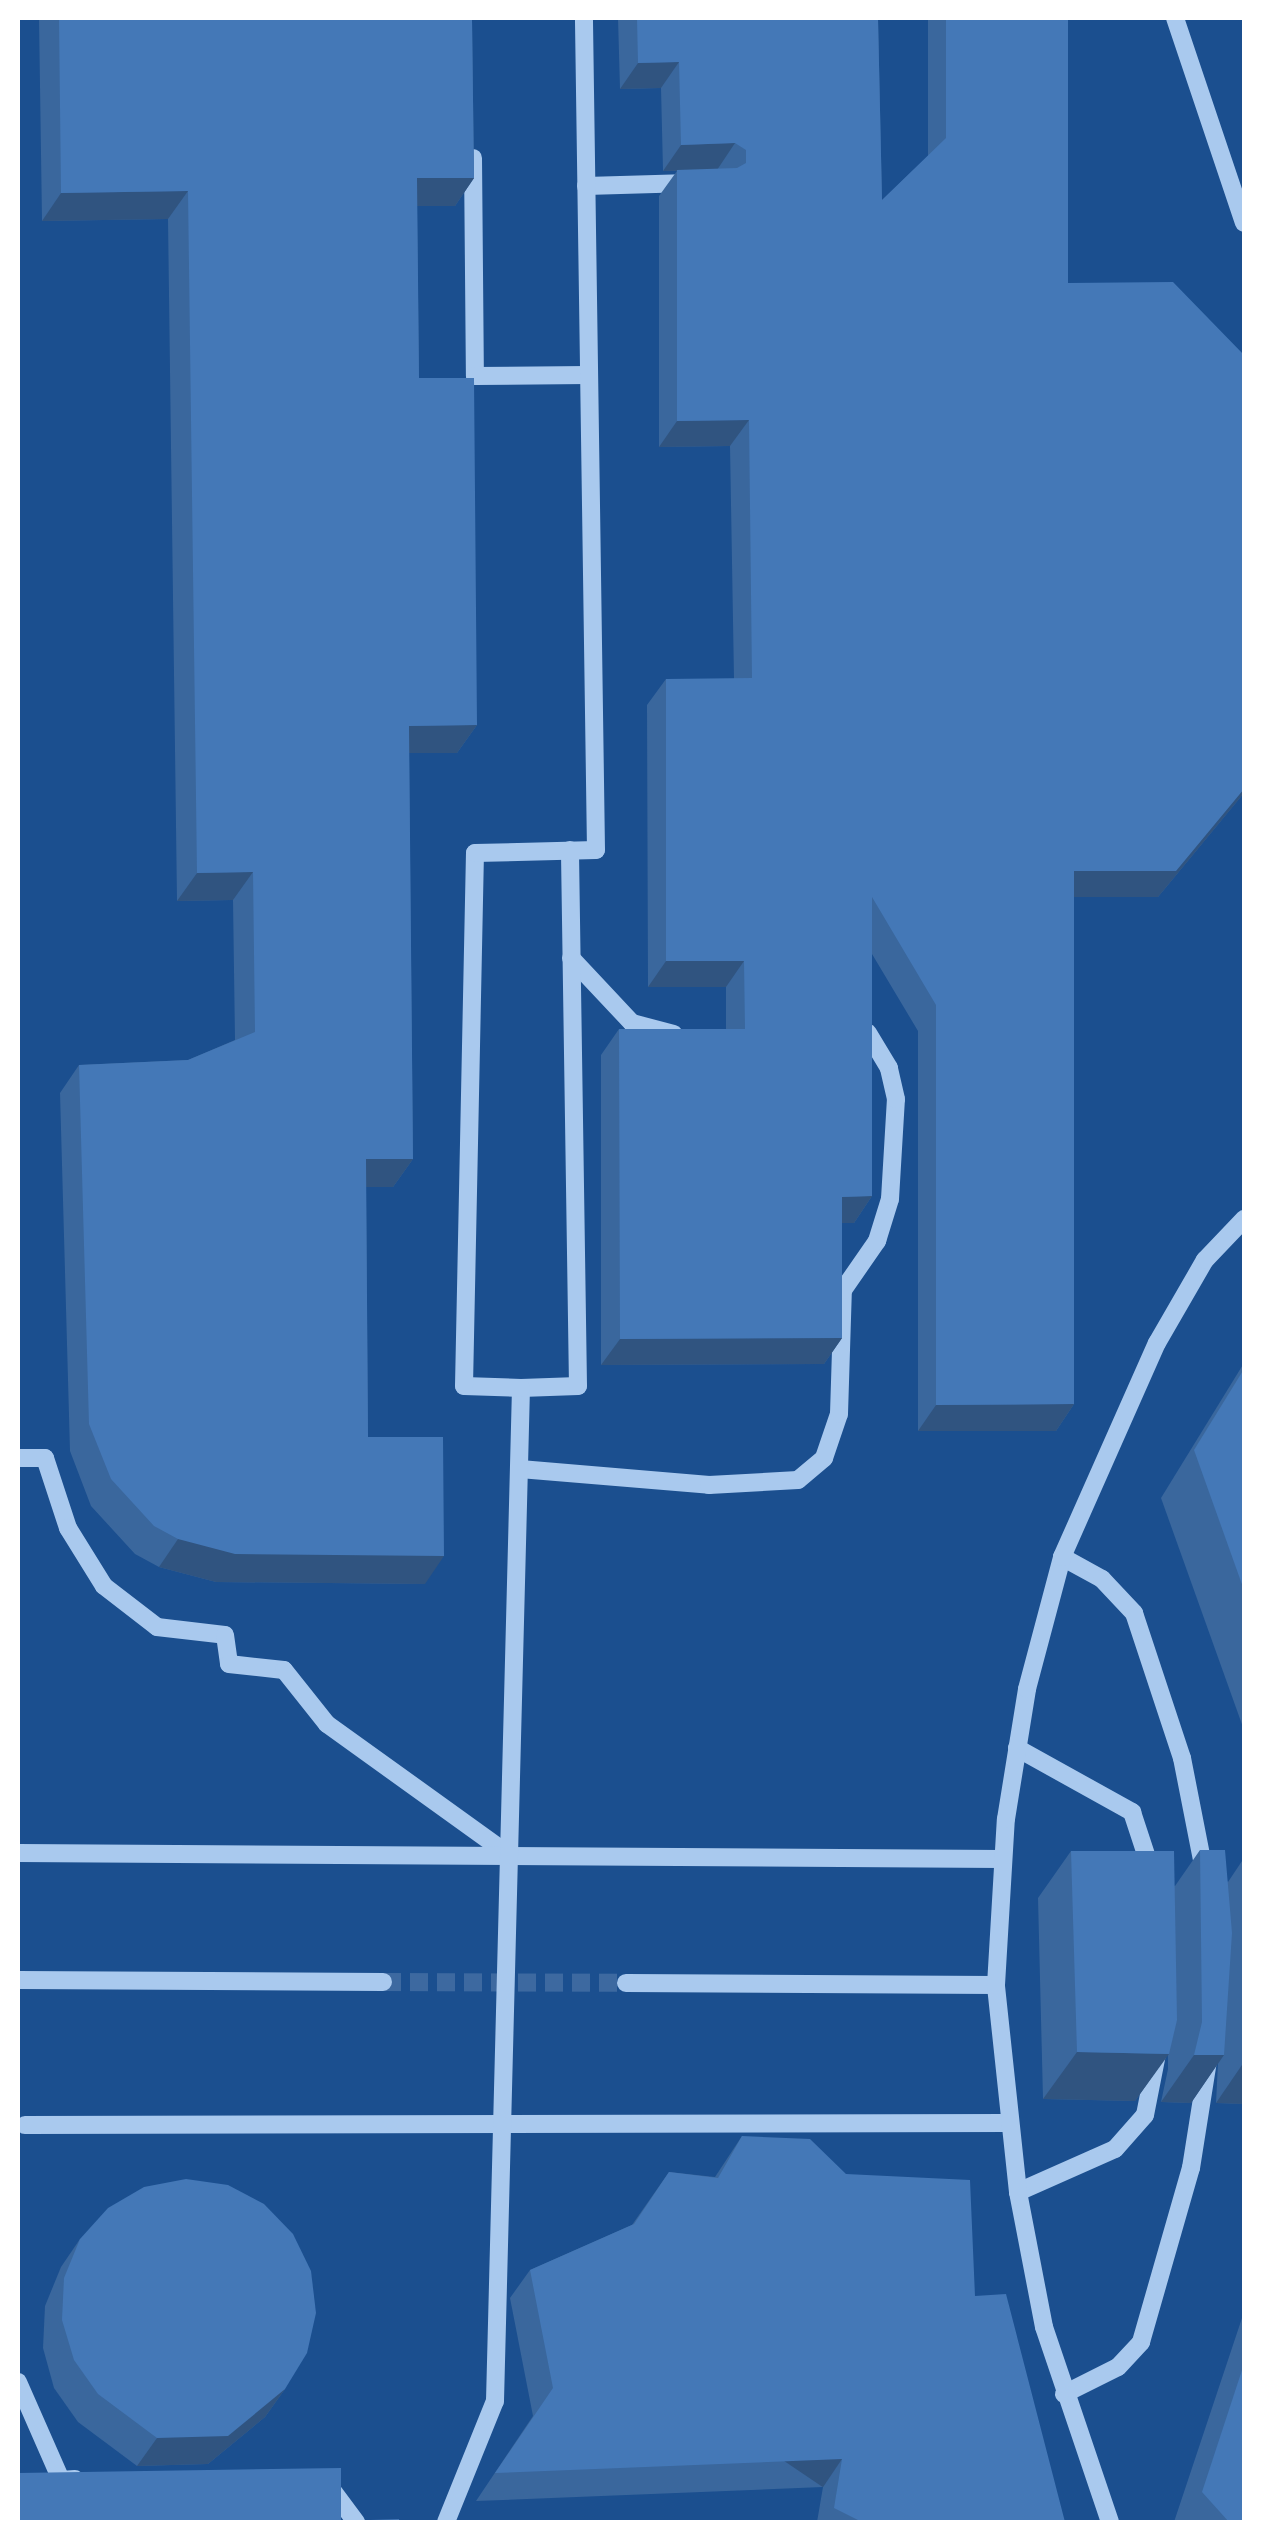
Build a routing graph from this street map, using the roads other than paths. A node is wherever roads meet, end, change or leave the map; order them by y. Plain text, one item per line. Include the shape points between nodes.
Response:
1 (584, 18) edge
2 (1175, 18) edge
3 (472, 137) edge
4 (717, 182) edge
5 (586, 186) junction
6 (1244, 223) edge
7 (588, 375) junction
8 (570, 850) junction
9 (571, 958) junction
10 (868, 1033) edge
11 (700, 1034) edge
12 (1244, 1219) edge
13 (522, 1388) junction
14 (18, 1458) edge
15 (520, 1469) junction
16 (1062, 1557) junction
17 (1017, 1748) junction
18 (18, 1853) edge
19 (511, 1856) junction
20 (1002, 1858) junction
21 (1154, 1894) edge
22 (1208, 1899) edge
23 (18, 1980) edge
24 (383, 1982) tunnel mouth
25 (626, 1983) tunnel mouth
26 (996, 1985) junction
27 (1210, 2034) edge
28 (1158, 2038) edge
29 (1008, 2123) junction
30 (503, 2124) junction
31 (25, 2125) dead end
32 (1018, 2192) junction
33 (18, 2382) edge
34 (1064, 2394) junction
35 (301, 2475) edge
36 (101, 2479) edge
37 (356, 2522) edge
38 (446, 2522) edge
39 (1110, 2522) edge

1 - 5 street
2 - 6 street
3 - 7 street via 474,376
4 - 5 street
5 - 7 street
7 - 8 street via 596,850
8 - 9 street
8 - 13 street via 475,853 464,1386
9 - 11 street via 632,1023
9 - 13 street via 578,1386
10 - 15 street via 896,1099 890,1200 877,1241 844,1290 839,1414 824,1458 798,1480 709,1486
12 - 16 street via 1204,1260 1157,1342
13 - 15 street
14 - 19 street via 44,1458 68,1528 104,1586 158,1627 225,1635 229,1664 284,1670 327,1724
15 - 19 street
16 - 17 street
16 - 22 street via 1102,1580 1134,1613 1182,1758
17 - 20 street
17 - 21 street via 1132,1812 1151,1856
18 - 19 street
19 - 20 street
19 - 30 street
20 - 26 street
23 - 24 street
25 - 26 street
26 - 29 street
27 - 34 street via 1191,2168 1141,2342 1118,2368
28 - 32 street via 1145,2115 1116,2148
29 - 30 street
29 - 32 street
30 - 31 street
30 - 38 street via 495,2401
32 - 34 street
33 - 36 street via 62,2480
34 - 39 street
35 - 37 street via 321,2474

